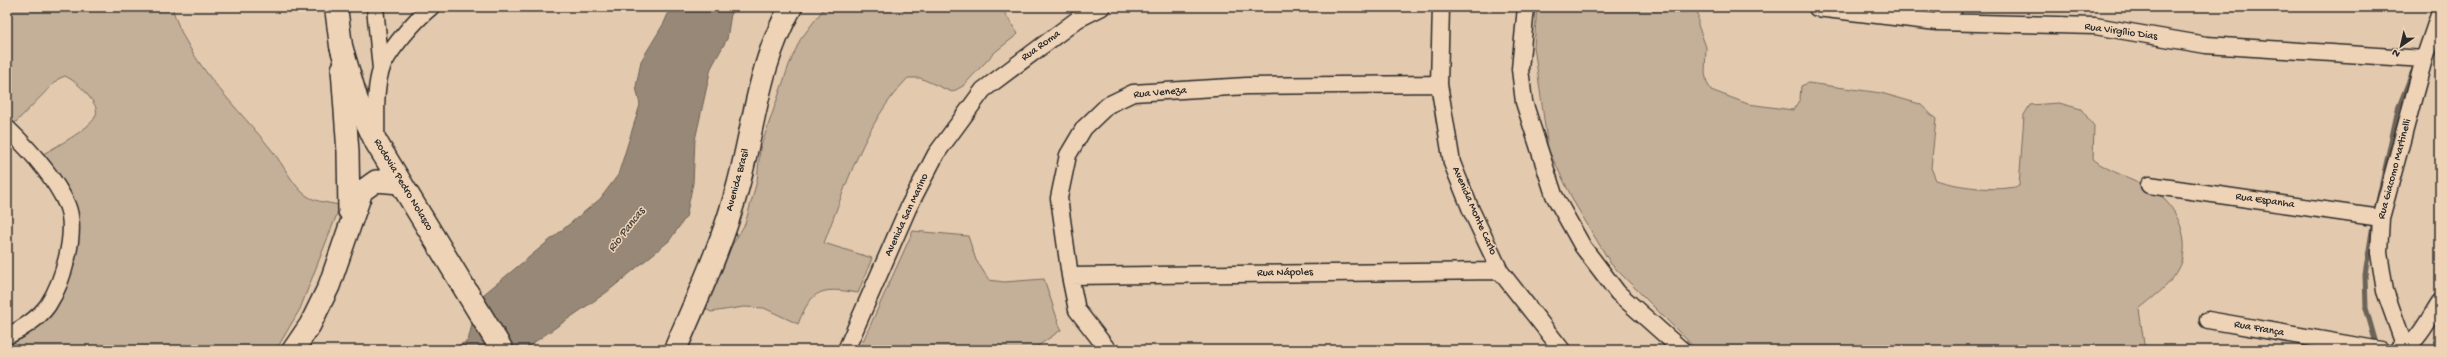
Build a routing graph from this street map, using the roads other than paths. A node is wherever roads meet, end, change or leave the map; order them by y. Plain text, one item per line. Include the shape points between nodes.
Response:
1 (336, 7) edge
2 (375, 7) edge
3 (431, 7) edge
4 (791, 7) edge
5 (1102, 7) edge
6 (1441, 7) edge
7 (1526, 7) edge
8 (1955, 7) edge
9 (1817, 8) dead end
10 (2440, 12) edge
11 (1937, 22) junction
12 (341, 46) junction
13 (2424, 59) junction
14 (381, 69) junction
15 (1439, 84) junction
16 (983, 90) joint
17 (7, 128) edge
18 (376, 142) junction
19 (400, 183) junction
20 (2149, 185) dead end
21 (2381, 218) junction
22 (348, 228) junction
23 (1500, 271) junction
24 (1070, 276) junction
25 (2440, 302) edge
26 (2208, 320) dead end
27 (7, 336) edge
28 (293, 350) edge
29 (502, 350) edge
30 (674, 350) edge
31 (846, 350) edge
32 (1108, 350) edge
33 (1562, 350) edge
34 (1682, 350) edge
35 (2381, 350) edge
36 (2403, 350) edge

1 - 12 main road, Rodovia Pedro Nolasco
2 - 14 street
3 - 14 street via 405,33
4 - 30 main road, Avenida Brasil via 770,54 738,186 720,240
5 - 16 street, Rua Roma via 1072,24
6 - 15 street, Avenida Monte Carlo
7 - 34 street via 1520,69 1524,102 1554,195 1583,247 1618,293
8 - 11 street
9 - 11 street, Rua Virgílio Dias
10 - 13 street, Rua Giacomo Martinelli
11 - 13 street, Rua Virgílio Dias via 2095,26 2206,45
12 - 18 main road, Rodovia Pedro Nolasco via 357,101
12 - 22 street via 348,152
13 - 21 street, Rua Giacomo Martinelli
14 - 18 street
15 - 23 street, Avenida Monte Carlo via 1452,163
15 - 24 street, Rua Veneza via 1247,86 1133,93 1108,105 1084,128 1068,155 1060,198
16 - 31 street, Avenida San Marino via 936,154 909,206
17 - 27 street via 52,180 67,207 71,232 64,270 48,306 21,329
18 - 19 main road, Rodovia Pedro Nolasco
19 - 22 street via 376,181 367,185 356,204
19 - 29 main road, Rodovia Pedro Nolasco
20 - 21 street, Rua Espanha
21 - 36 street, Rua Giacomo Martinelli via 2379,253 2385,291
22 - 28 street via 329,286 310,324
23 - 24 street, Rua Nápoles
23 - 33 street, Avenida Monte Carlo
24 - 32 street, Rua Veneza via 1077,310
25 - 36 street
26 - 35 street, Rua França

